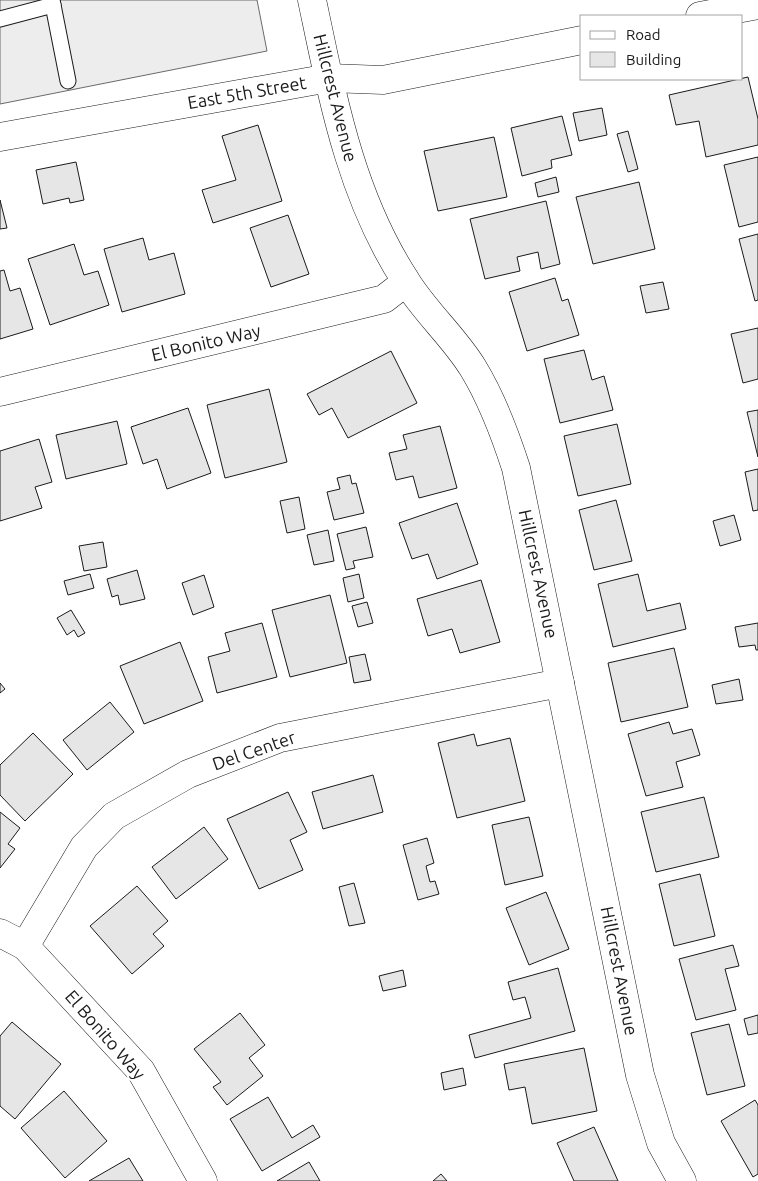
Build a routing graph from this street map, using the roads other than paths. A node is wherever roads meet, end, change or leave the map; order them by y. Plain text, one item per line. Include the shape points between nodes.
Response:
1 (312, 0) edge
2 (53, 2) edge
3 (758, 5) edge
4 (705, 15) edge
5 (0, 18) edge
6 (580, 40) edge
7 (329, 78) junction
8 (68, 81) dead end
9 (0, 137) edge
10 (406, 282) junction
11 (0, 392) edge
12 (560, 683) junction
13 (0, 933) edge
14 (25, 946) junction
15 (203, 1181) edge
16 (682, 1181) edge

1 - 7 street, Hillcrest Avenue
2 - 5 lane
2 - 8 lane
3 - 4 street
6 - 7 street, East 5th Street via 383,80
7 - 9 street, East 5th Street
7 - 10 street, Hillcrest Avenue via 343,141 367,210
10 - 11 street, El Bonito Way via 384,299
10 - 12 street, Hillcrest Avenue via 473,367 503,430 516,468
12 - 14 street, Del Center via 280,738 188,774 114,816 84,847
12 - 16 street, Hillcrest Avenue via 640,1075 661,1143
13 - 14 street, El Bonito Way
14 - 15 street, El Bonito Way via 141,1071

